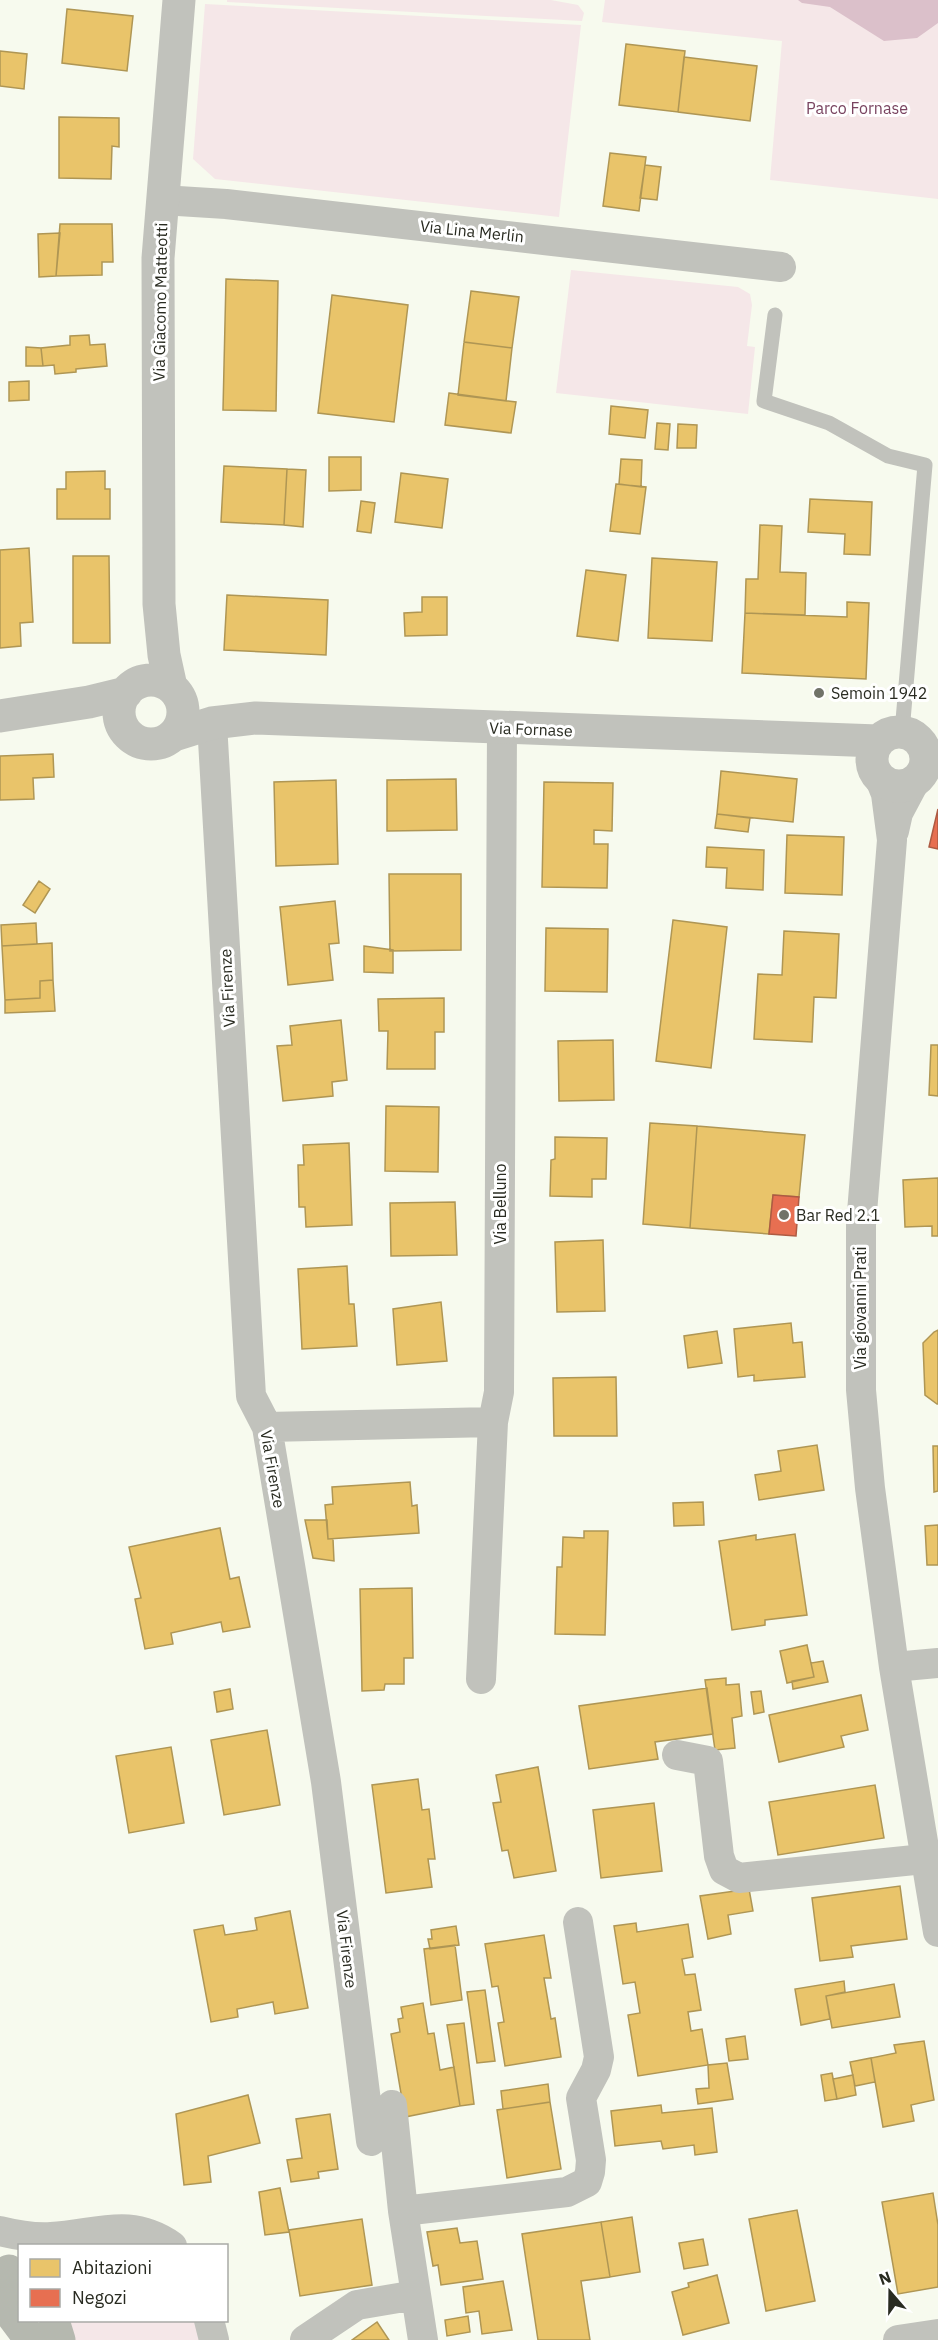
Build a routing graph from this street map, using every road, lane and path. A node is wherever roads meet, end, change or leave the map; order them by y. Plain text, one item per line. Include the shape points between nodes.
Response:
1 (179, 0) edge
2 (162, 200) junction
3 (781, 267) dead end
4 (775, 315) dead end
5 (159, 604) junction
6 (129, 689) junction
7 (175, 691) junction
8 (10, 715) edge
9 (256, 718) junction
10 (212, 723) junction
11 (502, 728) junction
12 (126, 732) junction
13 (174, 735) junction
14 (908, 762) edge
15 (493, 1422) junction
16 (267, 1427) junction
17 (938, 1663) edge
18 (894, 1667) junction
19 (481, 1679) dead end
20 (677, 1755) dead end
21 (924, 1859) junction
22 (578, 1922) dead end
23 (938, 1932) edge
24 (392, 2105) dead end
25 (371, 2140) dead end
26 (404, 2211) junction
27 (0, 2230) edge
28 (92, 2237) edge
29 (44, 2241) edge
30 (170, 2244) edge
31 (8, 2283) edge
32 (18, 2295) edge
33 (416, 2295) junction
34 (210, 2322) edge
35 (938, 2334) edge
36 (214, 2340) edge
37 (305, 2340) edge
38 (423, 2340) edge
39 (898, 2340) edge

1 - 2 street, Via Giacomo Matteotti
2 - 3 street, Via Lina Merlin
2 - 5 street, Via Giacomo Matteotti via 158,269
4 - 14 lane via 764,401 829,423 888,456 926,465
5 - 6 street, Via Giacomo Matteotti via 144,666
5 - 7 street, Via Giacomo Matteotti via 164,655
6 - 7 street, Via Fornase via 151,680
6 - 8 street, Via Fornase via 89,702
6 - 12 street via 119,712
7 - 9 street, Via Fornase via 198,703
7 - 13 street via 184,715
8 - 12 street, Via Fornase
9 - 10 street, Via Fornase
9 - 11 street, Via Fornase
10 - 13 street, Via Fornase
10 - 16 street, Via Firenze via 251,1396
11 - 14 street, Via Fornase via 805,739
11 - 15 street, Via Belluno via 499,1392
12 - 13 street, Via Fornase via 134,739 155,744
14 - 18 street, Via giovanni Prati via 886,794 891,840 861,1225 859,1330 870,1488
15 - 16 street
15 - 19 street, Via Belluno
16 - 25 street, Via Firenze via 326,1782
17 - 18 street
18 - 21 street, Via giovanni Prati
20 - 21 street via 708,1761 719,1856 724,1870 740,1878
21 - 23 street, Via giovanni Prati
22 - 26 street via 599,2057 581,2098 591,2160 587,2182 567,2192
24 - 26 street
26 - 33 street
27 - 29 street
28 - 29 street
28 - 30 street via 140,2231
31 - 32 main road
33 - 37 street via 357,2305
33 - 38 street
34 - 36 street
35 - 39 street

